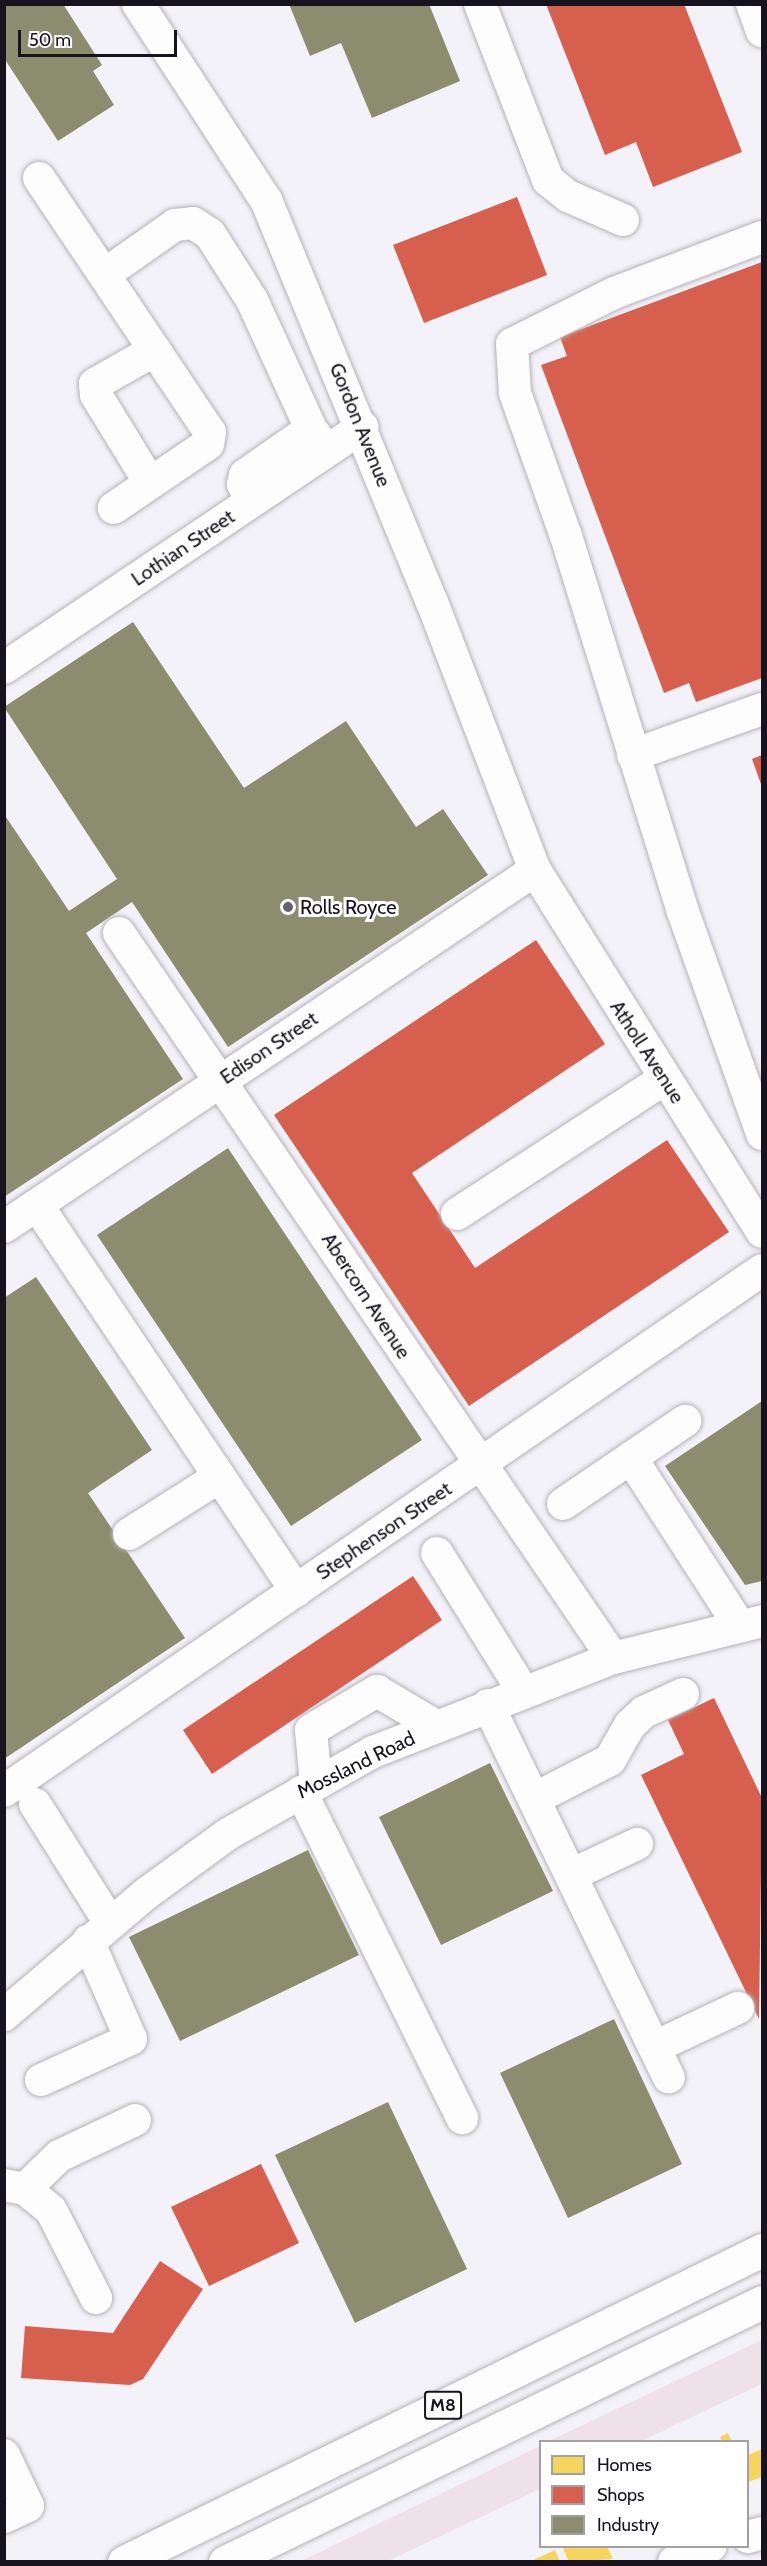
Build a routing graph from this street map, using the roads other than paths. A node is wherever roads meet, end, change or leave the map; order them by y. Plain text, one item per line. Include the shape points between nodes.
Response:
1 (138, 4) edge
2 (480, 4) edge
3 (752, 4) edge
4 (762, 31) edge
5 (39, 178) dead end
6 (623, 220) dead end
7 (762, 237) edge
8 (105, 274) junction
9 (155, 350) junction
10 (362, 427) junction
11 (319, 439) junction
12 (150, 483) junction
13 (114, 508) dead end
14 (4, 668) edge
15 (762, 709) edge
16 (633, 754) junction
17 (535, 870) junction
18 (119, 933) dead end
19 (223, 1079) junction
20 (664, 1079) junction
21 (762, 1134) edge
22 (37, 1205) junction
23 (458, 1214) dead end
24 (4, 1227) edge
25 (762, 1232) edge
26 (762, 1270) edge
27 (685, 1421) dead end
28 (631, 1458) junction
29 (479, 1467) junction
30 (219, 1477) junction
31 (563, 1504) dead end
32 (129, 1534) dead end
33 (437, 1553) dead end
34 (296, 1592) junction
35 (751, 1623) edge
36 (613, 1658) junction
37 (523, 1691) junction
38 (684, 1694) dead end
39 (488, 1705) junction
40 (436, 1726) junction
41 (308, 1788) junction
42 (4, 1791) edge
43 (534, 1799) junction
44 (35, 1804) dead end
45 (637, 1844) dead end
46 (571, 1875) junction
47 (99, 1932) junction
48 (738, 2008) dead end
49 (4, 2015) edge
50 (655, 2047) junction
51 (669, 2077) dead end
52 (41, 2080) dead end
53 (462, 2118) dead end
54 (135, 2120) dead end
55 (15, 2187) edge
56 (762, 2250) edge
57 (96, 2298) dead end
58 (762, 2302) edge
59 (429, 2411) junction
60 (4, 2455) edge
61 (4, 2517) edge
62 (709, 2548) edge
63 (102, 2562) edge
64 (124, 2562) edge
65 (225, 2562) edge
66 (674, 2562) edge

1 - 10 street, Gordon Avenue via 266,200
2 - 6 street via 548,180 568,196
3 - 4 street
5 - 8 street
7 - 16 street via 614,293 512,344 515,393
8 - 9 street
8 - 11 street via 175,225 193,223 210,234 252,300
9 - 12 street via 210,432 208,444
9 - 12 street via 95,384
10 - 11 street, Lothian Street
10 - 17 street, Gordon Avenue
11 - 14 street, Lothian Street via 252,501
12 - 13 street
15 - 16 street
16 - 21 street
17 - 19 street, Edison Street
17 - 20 street, Atholl Avenue
18 - 19 street, Abercorn Avenue
19 - 22 street, Edison Street
19 - 29 street, Abercorn Avenue
20 - 23 street
20 - 25 street, Atholl Avenue
22 - 24 street, Edison Street
22 - 30 street
26 - 29 street, Stephenson Street
27 - 28 street
28 - 31 street
28 - 35 street
29 - 34 street, Stephenson Street
29 - 36 street, Abercorn Avenue
30 - 32 street
30 - 34 street
33 - 37 street
34 - 42 street, Stephenson Street
35 - 36 street, Mossland Road
36 - 37 street, Mossland Road
37 - 39 street, Mossland Road
38 - 43 street via 644,1712 630,1725 610,1761
39 - 40 street, Mossland Road
39 - 43 street
40 - 41 street, Mossland Road
40 - 41 street via 377,1691 311,1730
41 - 47 street, Mossland Road via 228,1834
41 - 53 street
43 - 46 street
44 - 47 street
45 - 46 street
46 - 50 street
47 - 49 street, Mossland Road
47 - 52 street via 131,2039
48 - 50 street
50 - 51 street
54 - 55 street via 59,2156
55 - 57 street via 51,2210
56 - 59 highway, M8
58 - 65 highway, M8
59 - 63 highway, M8
59 - 64 highway, M8
60 - 61 street via 28,2506
62 - 66 street

